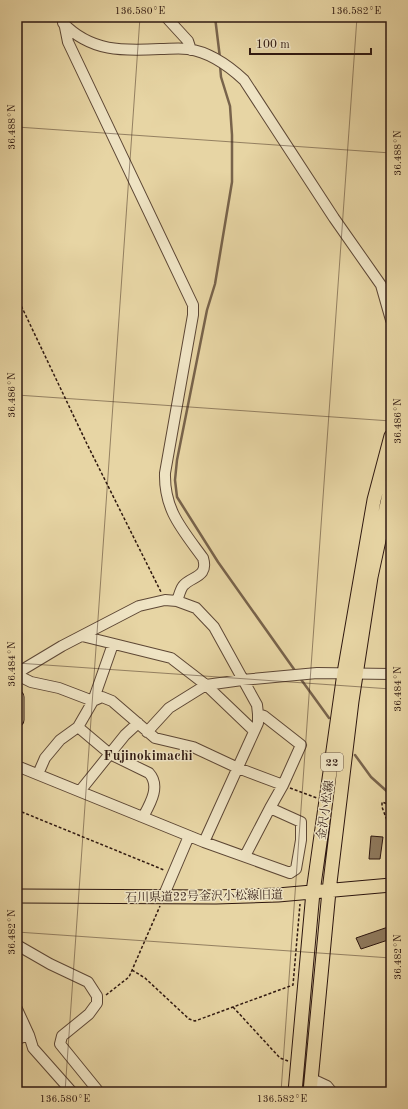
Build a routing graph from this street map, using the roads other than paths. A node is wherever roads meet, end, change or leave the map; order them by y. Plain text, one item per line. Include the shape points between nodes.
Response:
1 (166, 17) edge
2 (61, 19) edge
3 (191, 50) junction
4 (391, 320) edge
5 (391, 436) edge
6 (391, 485) edge
7 (177, 601) junction
8 (82, 636) junction
9 (113, 644) junction
10 (350, 673) junction
11 (17, 674) edge
12 (391, 674) edge
13 (242, 680) junction
14 (206, 685) junction
15 (17, 697) edge
16 (93, 701) junction
17 (258, 714) junction
18 (17, 720) edge
19 (138, 723) junction
20 (78, 727) junction
21 (147, 732) junction
22 (254, 732) junction
23 (110, 754) junction
24 (17, 766) edge
25 (238, 768) junction
26 (38, 774) junction
27 (283, 785) junction
28 (80, 791) junction
29 (270, 808) junction
30 (144, 817) junction
31 (189, 836) junction
32 (204, 842) junction
33 (245, 856) junction
34 (391, 885) edge
35 (329, 891) junction
36 (307, 893) junction
37 (17, 896) edge
38 (163, 897) junction
39 (17, 945) edge
40 (17, 1009) edge
41 (29, 1035) junction
42 (17, 1039) edge
43 (311, 1086) edge
44 (72, 1092) edge
45 (99, 1092) edge
46 (295, 1092) edge
47 (332, 1092) edge

1 - 3 street via 188,41
2 - 3 street via 74,34 100,46 125,50
2 - 7 street via 68,42 193,305 194,315 165,473 165,487 174,516 204,562 202,572 184,585
3 - 4 street via 234,70 244,80 381,285
5 - 10 main road, 金沢小松線 / 22 via 374,500 357,591
6 - 10 main road, 金沢小松線 / 22
7 - 8 street via 165,600 139,606
7 - 13 street via 196,608 214,627
8 - 9 street
8 - 11 street
9 - 14 street via 171,658
9 - 16 street
10 - 12 street
10 - 13 street via 293,674
10 - 35 main road, 金沢小松線 / 22
10 - 36 main road, 金沢小松線 / 22
11 - 16 street via 31,682 59,688
13 - 14 street
13 - 17 street via 257,705
14 - 21 street via 169,708
14 - 22 street
15 - 18 main road
16 - 19 street via 102,697 112,701
16 - 20 street
17 - 22 street
17 - 27 street via 301,745
19 - 21 street
19 - 23 street
20 - 23 street
20 - 26 street via 60,740 45,758
21 - 25 street via 155,738 193,747
22 - 25 street
23 - 28 street
23 - 30 street via 152,776 154,793
24 - 26 street
25 - 27 street
25 - 32 street
26 - 28 street
27 - 29 street
28 - 30 street
29 - 33 street
29 - 33 street via 301,822 296,869 290,873
30 - 31 street
31 - 32 street
31 - 38 street
32 - 33 street
34 - 35 main road, 石川県道22号金沢小松線旧道
35 - 36 main road, 石川県道22号金沢小松線旧道
35 - 43 main road, 金沢小松線 / 22
36 - 38 main road, 石川県道22号金沢小松線旧道
36 - 46 main road, 金沢小松線 / 22
37 - 38 main road, 石川県道22号金沢小松線旧道
39 - 45 street via 88,982 97,996 97,1003 90,1014 62,1036 60,1044
40 - 41 street
41 - 42 street
41 - 44 street via 34,1048
43 - 47 street via 327,1086

